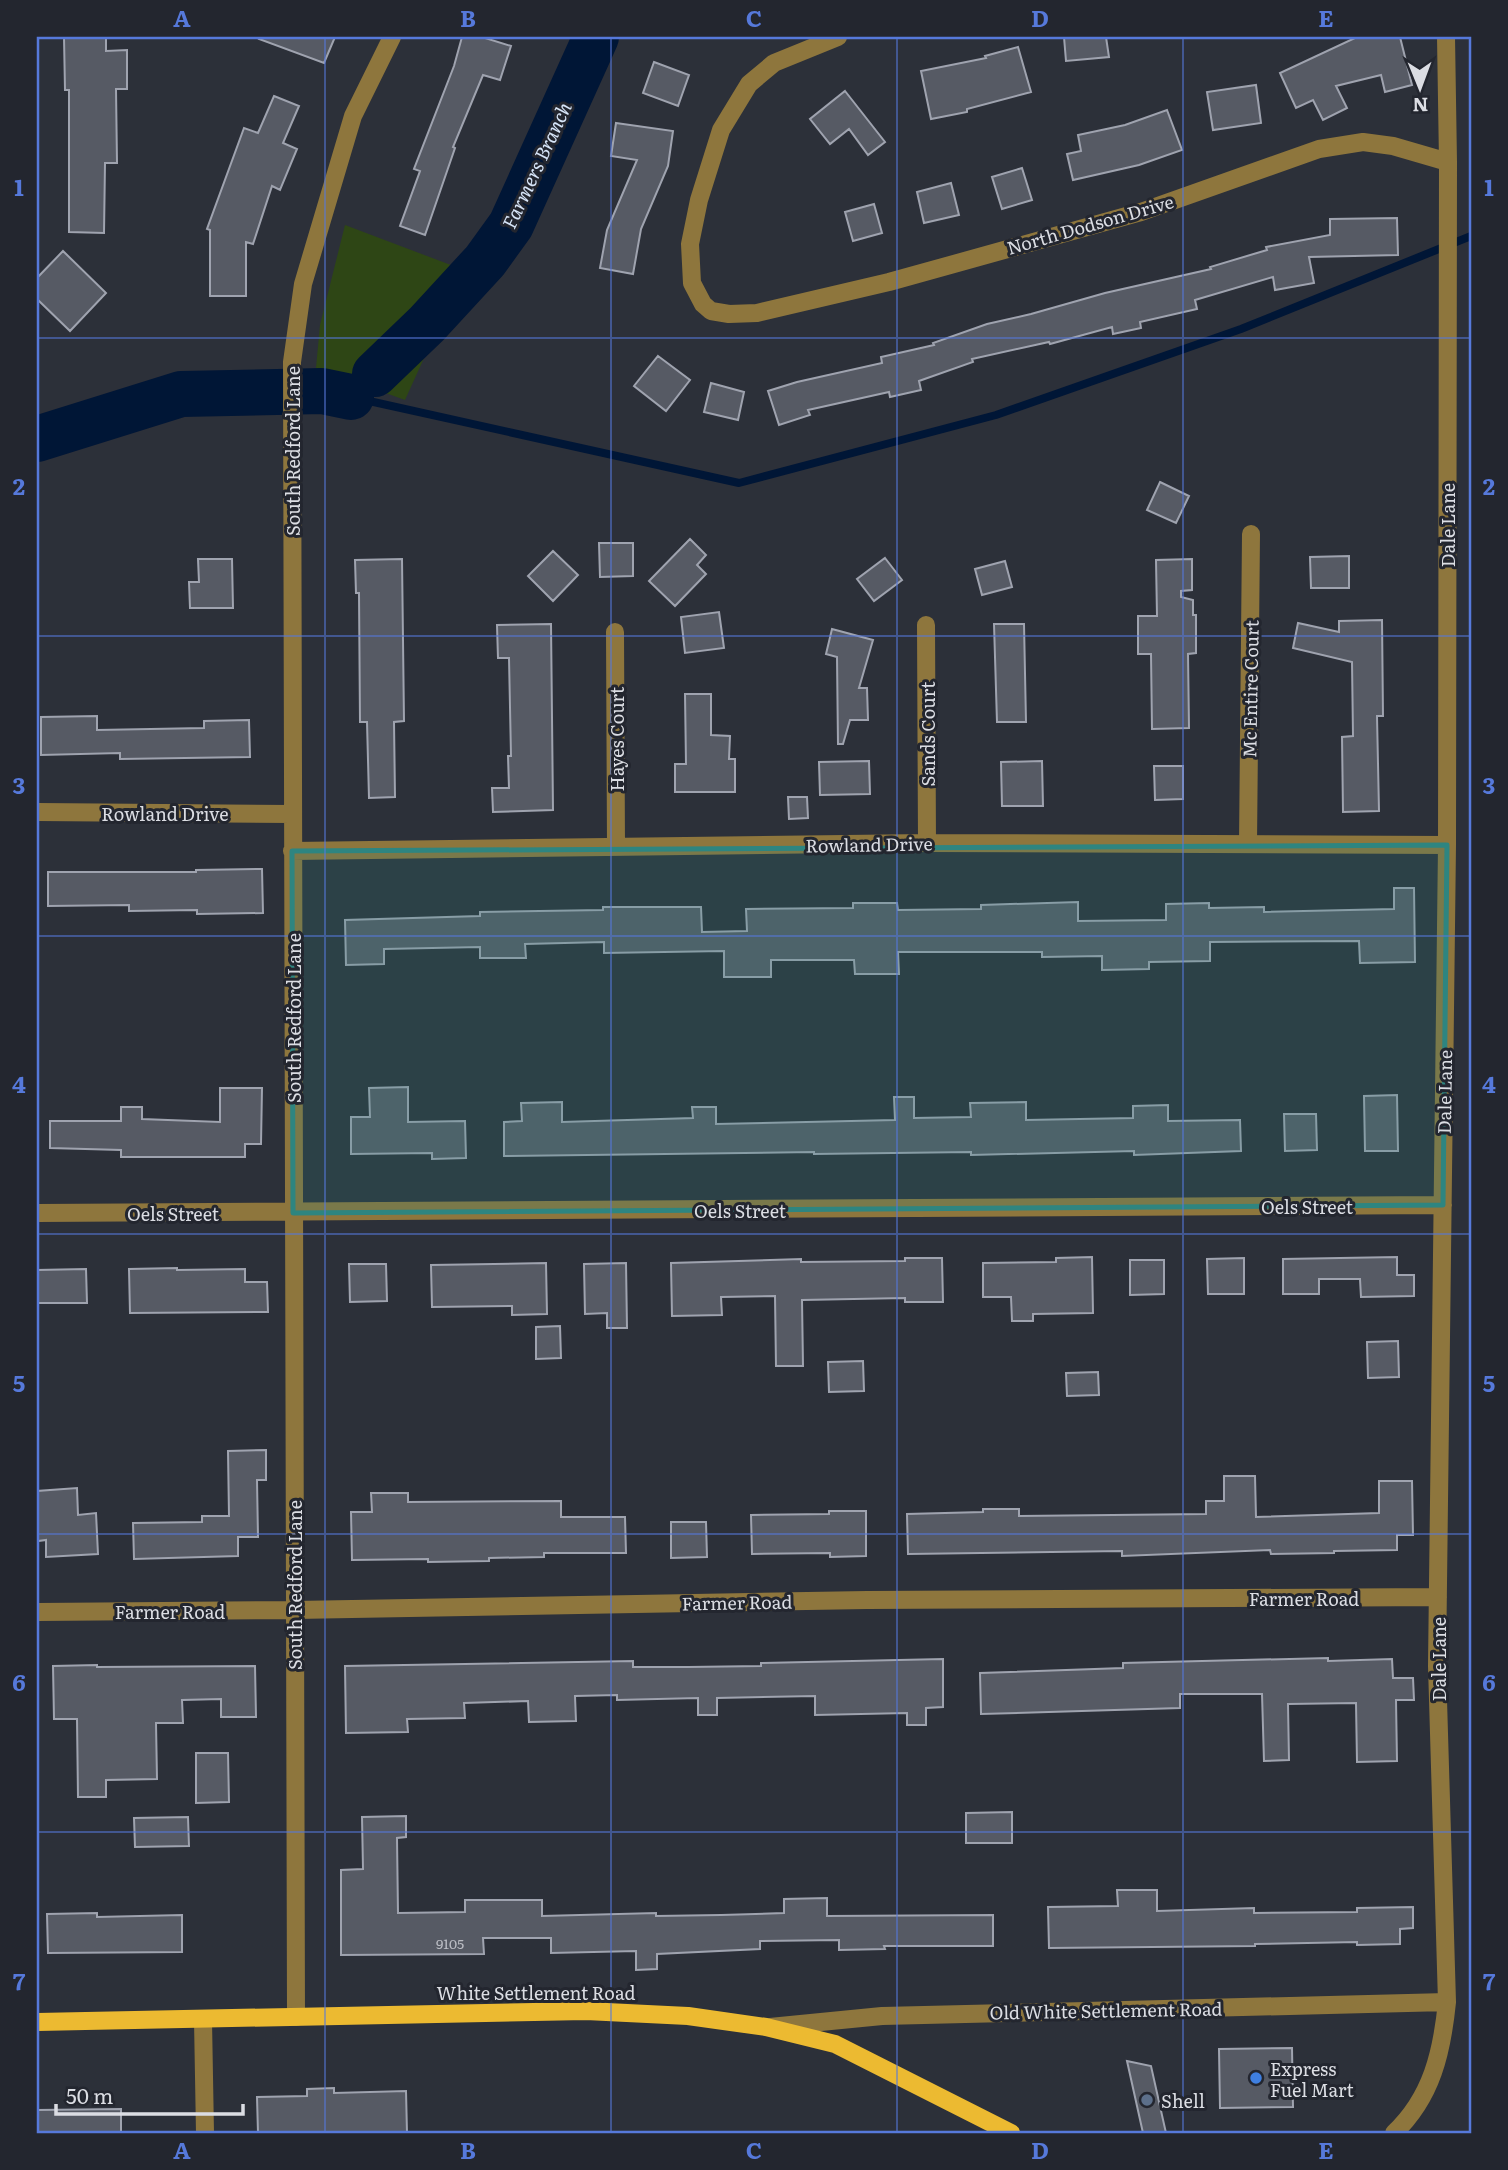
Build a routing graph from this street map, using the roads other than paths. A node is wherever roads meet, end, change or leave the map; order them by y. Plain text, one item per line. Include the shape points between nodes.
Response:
1 (392, 37) edge
2 (838, 37) edge
3 (1446, 37) edge
4 (1448, 162) junction
5 (1251, 534) dead end
6 (926, 625) dead end
7 (615, 632) dead end
8 (37, 813) edge
9 (292, 814) junction
10 (927, 843) junction
11 (1248, 844) junction
12 (1447, 845) junction
13 (616, 847) junction
14 (292, 851) junction
15 (1443, 1205) junction
16 (37, 1213) edge
17 (293, 1213) junction
18 (1438, 1597) junction
19 (295, 1610) junction
20 (37, 1612) edge
21 (1447, 2001) junction
22 (296, 2017) junction
23 (203, 2020) junction
24 (37, 2022) edge
25 (766, 2027) junction
26 (205, 2133) edge
27 (1012, 2133) edge
28 (1394, 2133) edge

1 - 9 street, South Redford Lane via 353,116 303,284 292,362
2 - 4 street, North Dodson Drive via 774,63 749,84 721,130 690,244 692,283 711,311 757,313 889,282 1141,212 1319,149 1373,143
3 - 4 street, Dale Lane
4 - 12 street, Dale Lane
5 - 11 street, Mc Entire Court
6 - 10 street, Sands Court
7 - 13 street, Hayes Court
8 - 9 street, Rowland Drive
9 - 14 street, South Redford Lane
10 - 11 street, Rowland Drive
10 - 13 street, Rowland Drive
11 - 12 street, Rowland Drive
12 - 15 street, Dale Lane
13 - 14 street, Rowland Drive
14 - 17 street, South Redford Lane
15 - 17 street, Oels Street
15 - 18 street, Dale Lane
16 - 17 street, Oels Street
17 - 19 street, South Redford Lane
18 - 19 street, Farmer Road
18 - 21 street, Dale Lane
19 - 20 street, Farmer Road
19 - 22 street, South Redford Lane
21 - 25 street, Old White Settlement Road via 881,2016
21 - 28 street, Dale Lane via 1431,2082
22 - 23 main road, White Settlement Road
22 - 25 main road, White Settlement Road via 586,2011 660,2013
23 - 24 main road, White Settlement Road
23 - 26 street
25 - 27 main road, White Settlement Road via 835,2044

